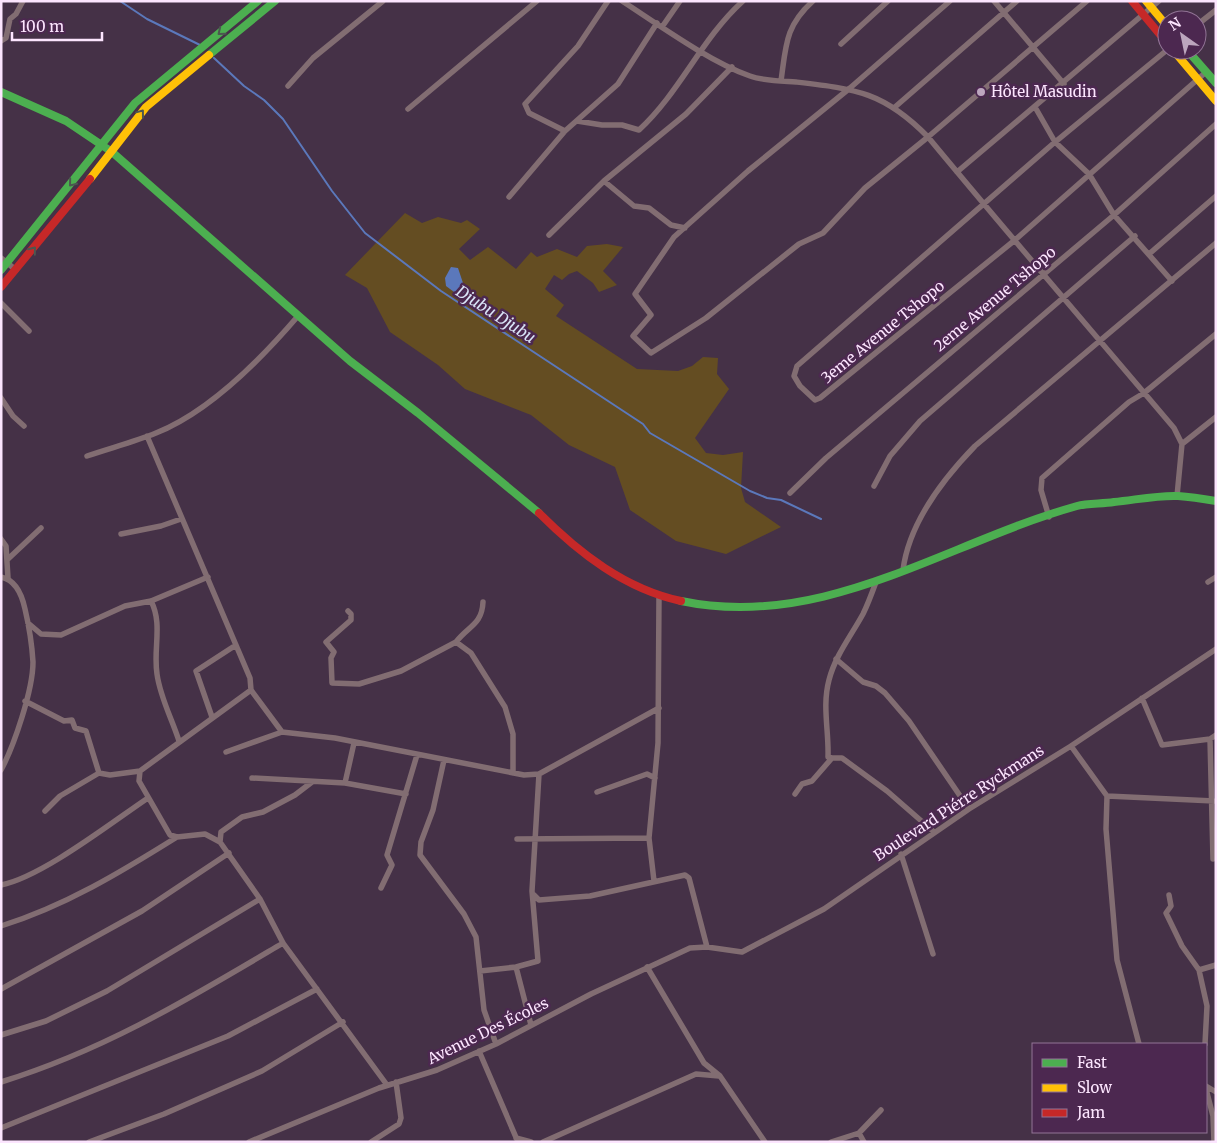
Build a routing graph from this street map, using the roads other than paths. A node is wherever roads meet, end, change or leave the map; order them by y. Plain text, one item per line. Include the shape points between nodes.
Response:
1 (23, 1) edge
2 (258, 1) edge
3 (275, 1) edge
4 (384, 1) edge
5 (537, 1) edge
6 (608, 1) edge
7 (622, 1) edge
8 (680, 1) edge
9 (743, 1) edge
10 (813, 1) edge
11 (888, 1) edge
12 (950, 1) edge
13 (994, 1) edge
14 (1017, 1) edge
15 (1087, 1) edge
16 (1132, 1) edge
17 (1159, 1) edge
18 (1149, 4) edge
19 (1003, 14) junction
20 (1143, 14) junction
21 (1157, 14) edge
22 (659, 25) junction
23 (1157, 31) edge
24 (1, 41) edge
25 (206, 44) junction
26 (841, 44) dead end
27 (1032, 47) junction
28 (701, 51) junction
29 (213, 52) junction
30 (1157, 58) edge
31 (1181, 60) edge
32 (1196, 60) edge
33 (732, 67) junction
34 (1206, 72) junction
35 (781, 80) junction
36 (1197, 80) junction
37 (1216, 83) edge
38 (1064, 84) junction
39 (288, 86) dead end
40 (850, 88) junction
41 (1, 92) edge
42 (1216, 101) edge
43 (895, 107) junction
44 (1035, 107) junction
45 (408, 109) dead end
46 (577, 121) junction
47 (1216, 124) edge
48 (565, 132) junction
49 (928, 137) junction
50 (1056, 142) junction
51 (103, 146) junction
52 (112, 152) junction
53 (957, 172) junction
54 (1089, 174) junction
55 (604, 181) junction
56 (1216, 196) edge
57 (509, 197) dead end
58 (984, 204) junction
59 (1114, 215) junction
60 (686, 228) junction
61 (549, 234) dead end
62 (1135, 236) junction
63 (1015, 240) junction
64 (1216, 243) edge
65 (1149, 254) junction
66 (4, 260) edge
67 (1, 270) edge
68 (16, 270) junction
69 (1044, 274) junction
70 (1172, 281) junction
71 (1, 287) edge
72 (1062, 299) junction
73 (1, 303) edge
74 (298, 316) junction
75 (29, 331) dead end
76 (1216, 334) edge
77 (1100, 342) junction
78 (1144, 392) junction
79 (1, 398) edge
80 (1216, 417) edge
81 (24, 426) dead end
82 (147, 436) junction
83 (1182, 444) junction
84 (87, 456) dead end
85 (874, 486) dead end
86 (790, 492) dead end
87 (1177, 496) junction
88 (1216, 501) edge
89 (1048, 517) junction
90 (181, 519) junction
91 (41, 528) dead end
92 (121, 534) dead end
93 (1, 538) edge
94 (8, 559) junction
95 (903, 570) junction
96 (1, 577) edge
97 (208, 577) junction
98 (1216, 577) edge
99 (8, 578) junction
100 (876, 582) junction
101 (1208, 582) dead end
102 (660, 596) junction
103 (151, 601) junction
104 (483, 602) dead end
105 (348, 611) dead end
106 (28, 623) junction
107 (456, 642) junction
108 (236, 645) junction
109 (1216, 650) edge
110 (836, 659) junction
111 (251, 690) junction
112 (1142, 698) junction
113 (25, 701) junction
114 (659, 708) junction
115 (212, 717) junction
116 (282, 732) junction
117 (1213, 737) edge
118 (179, 741) junction
119 (354, 743) junction
120 (1071, 746) junction
121 (226, 752) dead end
122 (416, 754) junction
123 (832, 758) junction
124 (444, 760) junction
125 (1, 770) edge
126 (140, 770) junction
127 (99, 773) junction
128 (513, 773) junction
129 (539, 774) junction
130 (252, 778) dead end
131 (655, 778) junction
132 (312, 782) junction
133 (345, 783) junction
134 (598, 792) dead end
135 (406, 794) junction
136 (795, 794) dead end
137 (1107, 796) junction
138 (148, 798) junction
139 (1214, 801) edge
140 (969, 809) junction
141 (45, 811) dead end
142 (934, 832) junction
143 (177, 837) junction
144 (649, 838) junction
145 (517, 839) dead end
146 (535, 839) junction
147 (220, 842) junction
148 (229, 853) junction
149 (901, 854) junction
150 (1213, 859) dead end
151 (654, 881) junction
152 (1, 885) edge
153 (381, 888) dead end
154 (534, 895) junction
155 (1169, 895) dead end
156 (260, 899) junction
157 (1, 926) edge
158 (283, 943) junction
159 (707, 947) junction
160 (933, 954) dead end
161 (1216, 965) edge
162 (516, 967) junction
163 (647, 967) junction
164 (1199, 970) junction
165 (480, 971) junction
166 (1, 989) edge
167 (317, 989) junction
168 (343, 1022) junction
169 (531, 1025) junction
170 (1, 1036) edge
171 (1139, 1043) edge
172 (1205, 1043) edge
173 (496, 1044) junction
174 (479, 1051) junction
175 (704, 1063) junction
176 (696, 1074) junction
177 (720, 1076) junction
178 (1, 1082) edge
179 (396, 1082) junction
180 (387, 1085) junction
181 (1207, 1091) edge
182 (881, 1110) dead end
183 (1, 1128) edge
184 (860, 1133) junction
185 (517, 1140) edge
186 (89, 1142) edge
187 (248, 1142) edge
188 (371, 1142) edge
189 (531, 1142) edge
190 (543, 1142) edge
191 (765, 1142) edge
192 (831, 1142) edge
193 (864, 1142) edge
194 (1214, 1142) edge

1 - 24 street via 10,19 6,38
2 -> 25 street
3 - 29 street
4 - 39 street via 313,58
5 - 45 street
6 - 48 street via 578,46 525,104 529,113
7 - 22 street
8 - 22 street
9 - 28 street via 722,21
10 - 35 street via 790,29
11 - 26 street
12 - 40 street
13 - 19 street
14 - 19 street
15 - 27 street
16 - 20 street
17 - 18 street
18 - 20 street
18 - 21 street
19 - 27 street
19 - 43 street
20 - 23 street
20 - 38 street
22 - 28 street
22 - 46 street via 623,77
25 - 29 street
25 - 51 street via 143,96
27 - 38 street
27 - 49 street
28 - 33 street
28 - 46 street via 682,82 639,130 622,125 602,126
52 -> 29 street via 154,99
30 - 50 street, 3eme Avenue Tshopo
31 - 36 street
32 - 34 street
33 - 35 street via 750,76
33 - 55 street via 686,114
34 - 36 street, 3eme Avenue Tshopo
34 - 37 street
35 - 40 street
36 - 42 street
36 - 54 street, 3eme Avenue Tshopo
38 - 44 street
40 - 43 street
40 - 60 street via 748,171
41 - 51 street via 66,121
43 - 49 street
44 - 50 street
44 - 53 street
46 - 48 street
47 - 59 street, 2eme Avenue Tshopo
48 - 57 street
49 - 53 street
49 - 60 street via 865,188 824,233 799,244 706,318 651,353 633,336 651,315 635,294 674,237
50 - 54 street
50 - 58 street, 3eme Avenue Tshopo
51 - 52 street
51 -> 66 street
68 -> 52 street
52 - 74 street
53 - 58 street
54 - 59 street
54 - 63 street, 3eme Avenue Tshopo
55 - 60 street via 634,206 649,208 671,225
55 - 61 street
56 - 65 street
58 - 63 street
58 - 63 street, 3eme Avenue Tshopo via 797,366 794,376 800,386 815,400 820,398
59 - 62 street
59 - 69 street, 2eme Avenue Tshopo
62 - 65 street
62 - 72 street
63 - 69 street
64 - 70 street
65 - 70 street
66 - 67 street
66 - 68 street
68 - 71 street
69 - 72 street
69 - 86 street, 2eme Avenue Tshopo
70 - 77 street
72 - 77 street
72 - 85 street via 920,421 890,456
73 - 75 street
74 - 82 street via 265,354 217,395 185,417
74 - 102 street via 536,510 582,552 624,581
76 - 78 street
77 - 78 street
77 - 95 street via 975,446 952,470 936,491 908,543
78 - 83 street via 1174,428
78 - 89 street via 1122,407 1042,478 1041,490
79 - 81 street
80 - 83 street
82 - 84 street
82 - 90 street
83 - 87 street
87 - 88 street
87 - 89 street via 1078,506
89 - 95 street
90 - 92 street
90 - 97 street
91 - 94 street
93 - 94 street
94 - 99 street
95 - 100 street
96 - 99 street
97 - 103 street
97 - 108 street
98 - 101 street
99 - 106 street via 15,584 24,603
100 - 102 street via 824,598 761,608 710,606
100 - 110 street via 864,613
102 - 114 street
103 - 106 street via 125,606 61,635 41,634
103 - 118 street via 158,614 157,674
104 - 107 street via 478,622 464,631
105 - 107 street via 351,620 326,642 334,652 331,658 332,683 359,684 401,671
106 - 113 street via 33,661
107 - 128 street via 471,653 504,707 513,734
108 - 111 street via 250,678
108 - 115 street via 196,671
109 - 112 street, Boulevard Piérre Ryckmans
110 - 123 street via 825,701 828,757
110 - 140 street via 863,682 885,693 909,721
111 - 115 street
111 - 116 street
112 - 117 street via 1162,745
112 - 120 street, Boulevard Piérre Ryckmans
113 - 125 street
113 - 127 street via 64,721 72,720 75,728 86,731
114 - 129 street
114 - 131 street
115 - 118 street
116 - 119 street
116 - 121 street
117 - 139 street
118 - 126 street
119 - 122 street
119 - 133 street
120 - 137 street
120 - 140 street, Boulevard Piérre Ryckmans
122 - 124 street
122 - 135 street
123 - 136 street via 812,781 802,784
123 - 142 street via 842,758 854,766
124 - 128 street
124 - 165 street via 420,855 472,926
126 - 127 street via 110,775
126 - 138 street via 139,781
127 - 141 street via 60,796
128 - 129 street
129 - 146 street
130 - 132 street
131 - 134 street via 647,774
131 - 144 street
132 - 133 street
132 - 147 street via 263,812 242,817 221,832
133 - 135 street
135 - 153 street via 387,855 392,866
137 - 139 street
137 - 171 street via 1106,829 1117,960
138 - 143 street via 170,834
138 - 152 street via 51,862
139 - 150 street
140 - 142 street, Boulevard Piérre Ryckmans
142 - 149 street, Boulevard Piérre Ryckmans
143 - 147 street via 205,834
143 - 157 street via 99,885 37,915
144 - 146 street
144 - 151 street
145 - 146 street
146 - 154 street
147 - 148 street
148 - 156 street
148 - 166 street via 142,911
149 - 159 street, Boulevard Piérre Ryckmans via 824,909 749,950 735,952
149 - 160 street
151 - 154 street via 590,896 539,900
151 - 159 street via 687,876
154 - 162 street via 539,959
155 - 164 street via 1171,906 1166,913 1182,946
156 - 158 street
156 - 170 street via 107,991 46,1021
158 - 167 street
158 - 178 street via 122,1036
159 - 163 street, Avenue Des Écoles via 690,948
161 - 164 street
162 - 165 street
162 - 169 street
163 - 169 street, Avenue Des Écoles
163 - 175 street
164 - 172 street via 1206,1006
165 - 173 street via 486,1020
167 - 168 street
167 - 183 street via 228,1036
168 - 180 street
168 - 186 street via 262,1071 164,1114
169 - 173 street, Avenue Des Écoles
173 - 174 street, Avenue Des Écoles
174 - 179 street, Avenue Des Écoles via 423,1075
174 - 185 street
175 - 176 street
175 - 177 street
176 - 177 street
176 - 190 street
177 - 191 street
179 - 180 street, Avenue Des Écoles
179 - 188 street via 399,1124
180 - 187 street, Avenue Des Écoles
181 - 194 street via 1213,1116
182 - 184 street
184 - 192 street
184 - 193 street
185 - 189 street

